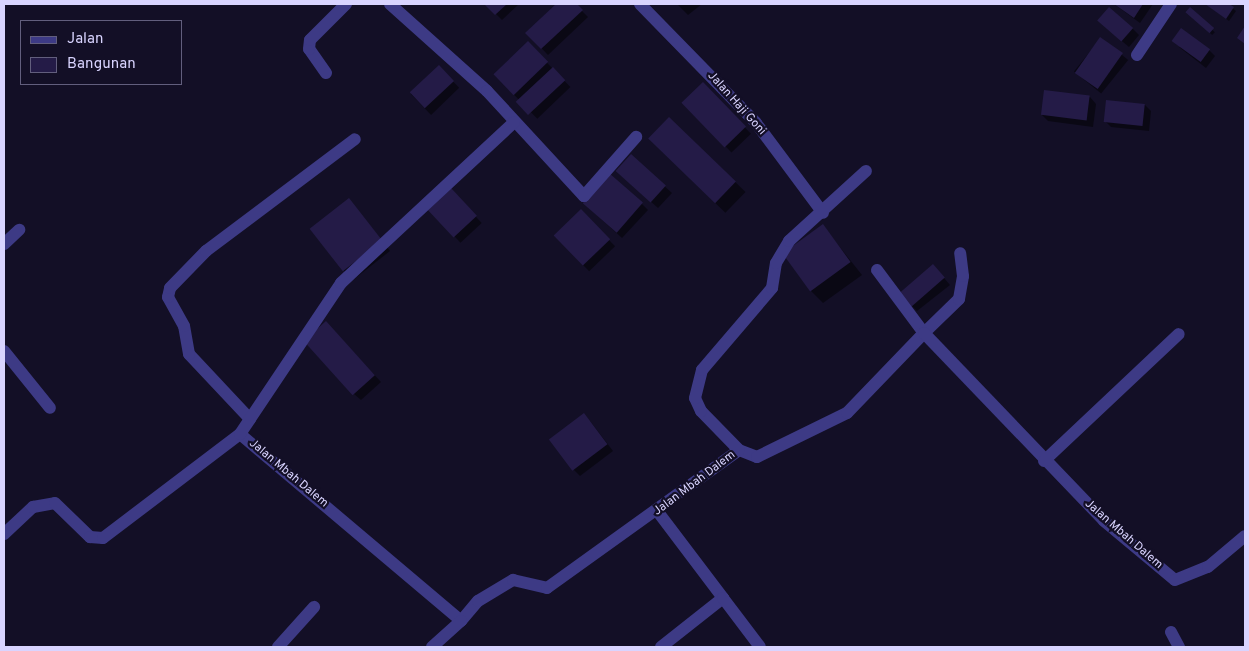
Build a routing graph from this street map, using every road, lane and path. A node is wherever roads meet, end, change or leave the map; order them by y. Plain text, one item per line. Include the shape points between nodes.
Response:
1 (346, 4) edge
2 (390, 4) edge
3 (640, 4) edge
4 (1171, 4) edge
5 (1137, 56) dead end
6 (326, 72) dead end
7 (514, 122) junction
8 (636, 137) dead end
9 (355, 139) dead end
10 (866, 171) dead end
11 (823, 212) junction
12 (19, 230) dead end
13 (4, 244) edge
14 (960, 253) dead end
15 (877, 270) dead end
16 (924, 333) junction
17 (1179, 334) dead end
18 (4, 351) edge
19 (50, 408) dead end
20 (250, 420) junction
21 (240, 434) junction
22 (739, 450) junction
23 (1044, 461) junction
24 (658, 512) junction
25 (4, 534) edge
26 (1245, 536) edge
27 (722, 598) junction
28 (314, 607) dead end
29 (461, 621) junction
30 (1171, 632) dead end
31 (278, 647) edge
32 (432, 647) edge
33 (662, 647) edge
34 (760, 647) edge
35 (1179, 647) edge

1 - 6 street via 310,40 309,49
2 - 7 street via 432,38
3 - 11 street, Jalan Haji Goni via 756,123
4 - 5 street
7 - 8 street via 584,196
7 - 20 street via 341,282
9 - 20 street via 206,251 170,288 168,297 184,326 188,354
10 - 11 street
11 - 22 street via 789,241 776,263 772,288 702,370 695,398 701,411
12 - 13 street
14 - 16 street via 963,276 959,299
15 - 16 street
16 - 22 street, Jalan Mbah Dalem via 847,413 757,457
16 - 23 street, Jalan Mbah Dalem
17 - 23 street
18 - 19 street
20 - 21 street
21 - 25 street via 103,538 90,537 55,504 33,507
21 - 29 street, Jalan Mbah Dalem
22 - 24 street, Jalan Mbah Dalem
23 - 26 street, Jalan Mbah Dalem via 1104,521 1175,580 1208,568
24 - 27 street
24 - 29 street, Jalan Mbah Dalem via 547,588 513,580 478,601
27 - 33 street
27 - 34 street
28 - 31 street
29 - 32 street
30 - 35 street

